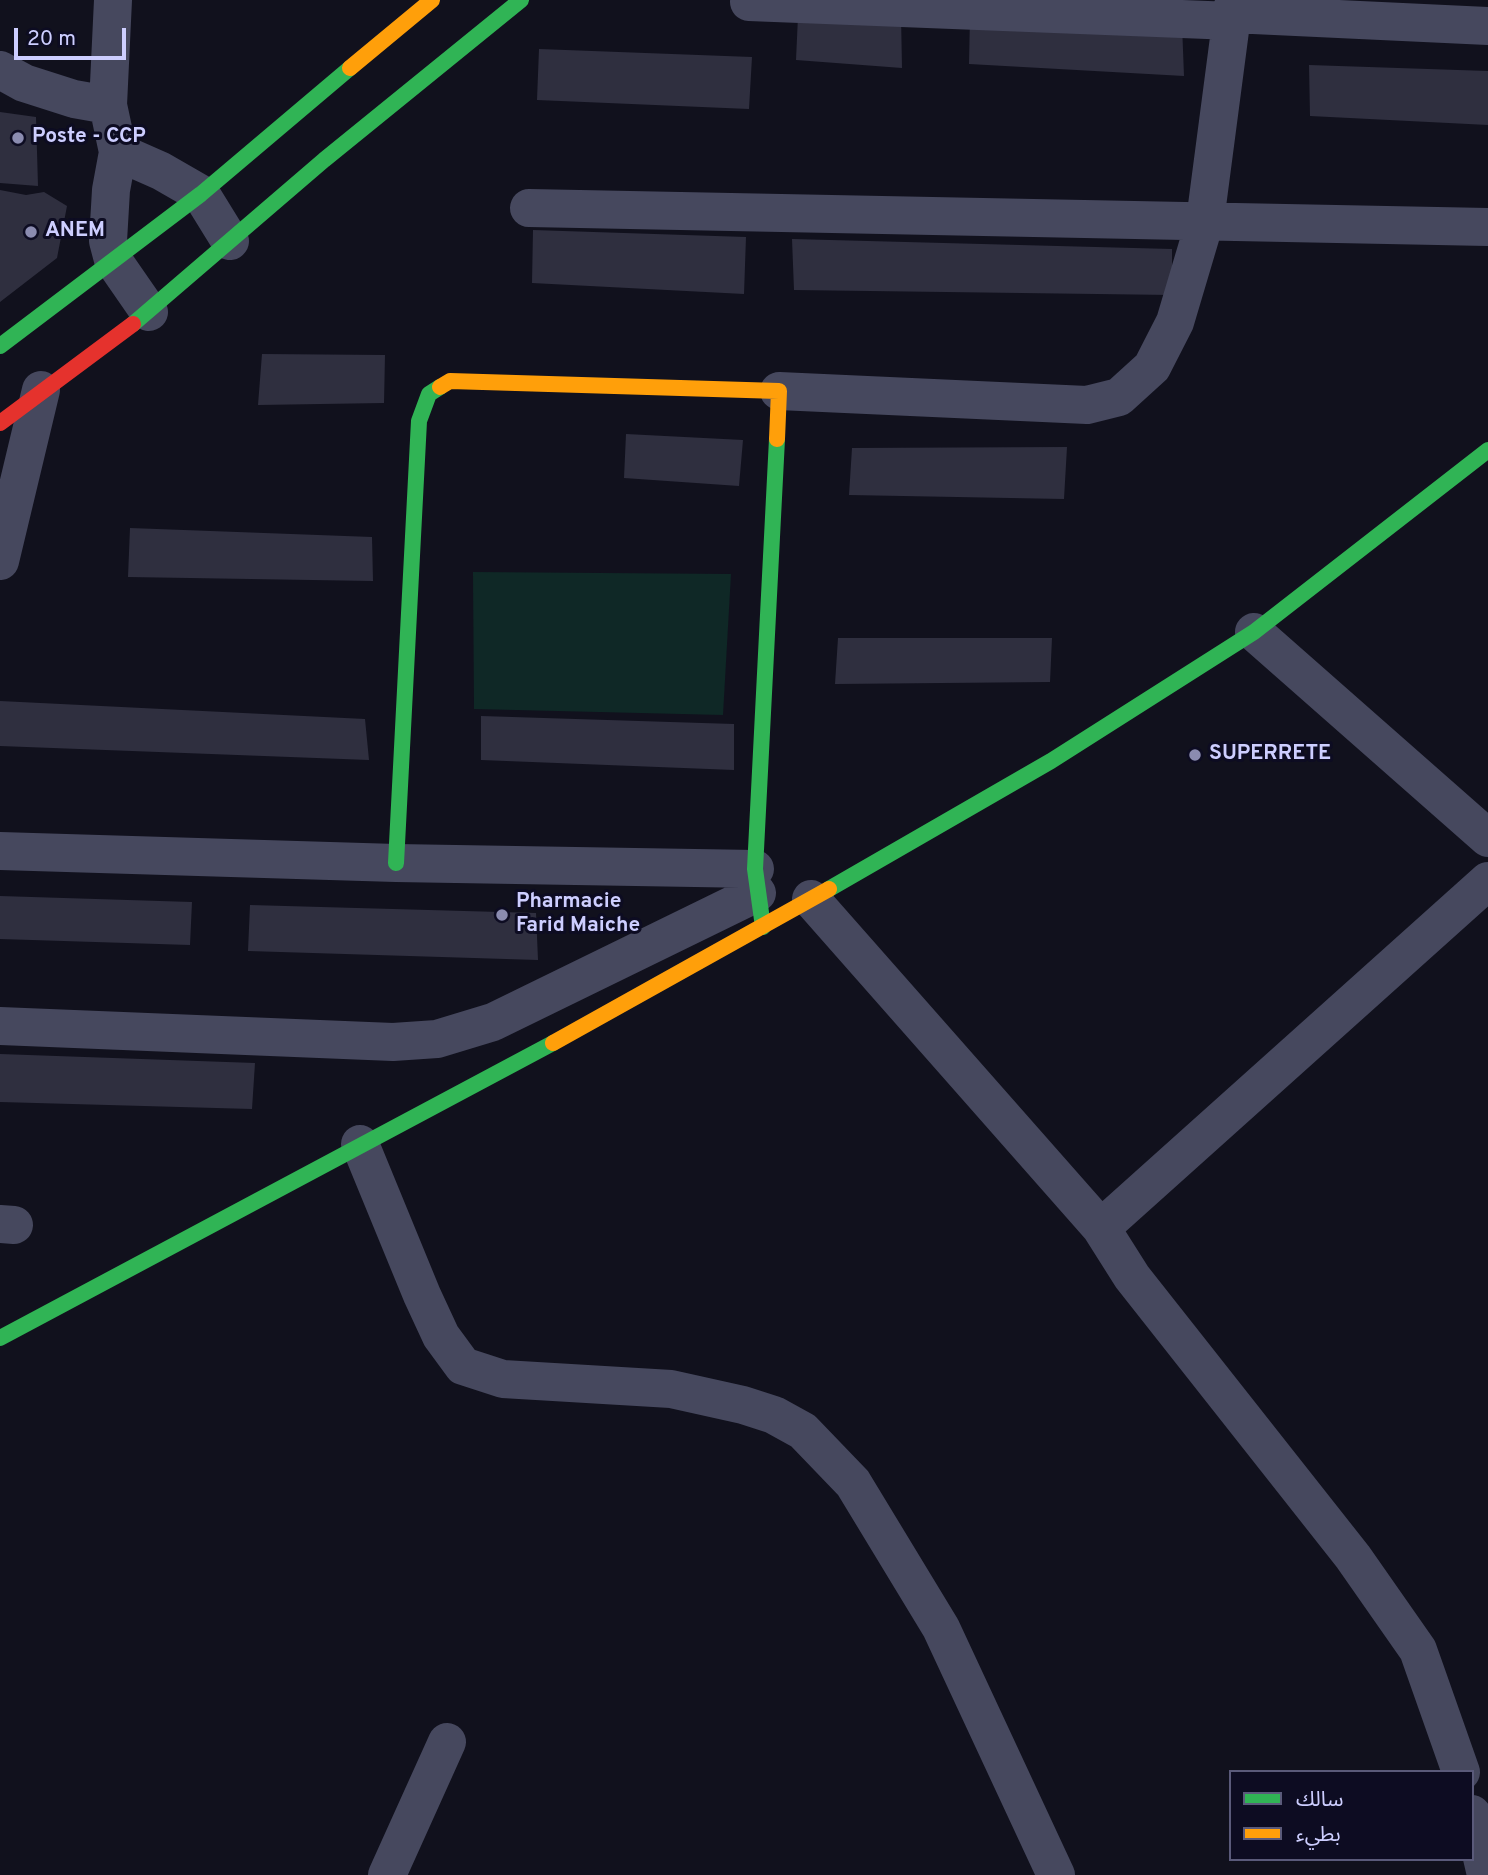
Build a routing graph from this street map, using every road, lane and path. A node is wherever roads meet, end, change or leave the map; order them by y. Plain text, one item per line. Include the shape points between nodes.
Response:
1 (113, 0) edge
2 (432, 0) edge
3 (521, 0) edge
4 (749, 2) dead end
5 (1233, 12) edge
6 (1488, 26) edge
7 (0, 70) edge
8 (108, 105) junction
9 (118, 152) junction
10 (201, 194) junction
11 (529, 208) dead end
12 (1205, 221) junction
13 (1488, 227) edge
14 (230, 241) junction
15 (113, 260) junction
16 (149, 312) junction
17 (0, 346) edge
18 (41, 390) junction
19 (779, 391) junction
20 (0, 424) edge
21 (1488, 450) edge
22 (0, 561) edge
23 (1254, 632) junction
24 (1488, 838) edge
25 (0, 851) edge
26 (396, 863) junction
27 (1488, 881) edge
28 (758, 896) junction
29 (811, 899) junction
30 (0, 1026) edge
31 (360, 1144) junction
32 (1101, 1228) junction
33 (0, 1338) edge
34 (447, 1742) dead end
35 (1460, 1770) edge
36 (1474, 1823) edge
37 (387, 1875) edge
38 (1056, 1875) edge
39 (1486, 1875) edge

1 - 8 street
2 - 10 main road
3 - 14 main road
4 - 5 street
5 - 6 street
5 - 12 street
7 - 8 street via 74,99
8 - 9 street
9 - 10 street
9 - 15 street via 108,216
10 - 14 street
10 - 15 main road
11 - 12 street
12 - 13 street
12 - 19 street via 1175,322 1152,367 1119,397 1087,405
14 - 16 main road
15 - 16 street
15 - 17 main road
16 - 18 main road
18 - 20 main road
18 - 22 street
19 - 26 main road via 450,381 429,394 419,421
19 - 28 main road
21 - 23 main road
23 - 24 street
23 - 29 main road via 1051,761
25 - 26 street
26 - 28 street
27 - 32 street
28 - 29 main road
28 - 30 street via 493,1022 437,1039 393,1042
28 - 31 main road via 660,986
29 - 32 street
31 - 33 main road
31 - 38 street via 436,1326 463,1366 503,1379 670,1389 743,1405 803,1431 853,1483 941,1628
32 - 35 street via 1132,1277 1353,1557 1418,1650
34 - 37 street
36 - 39 street

